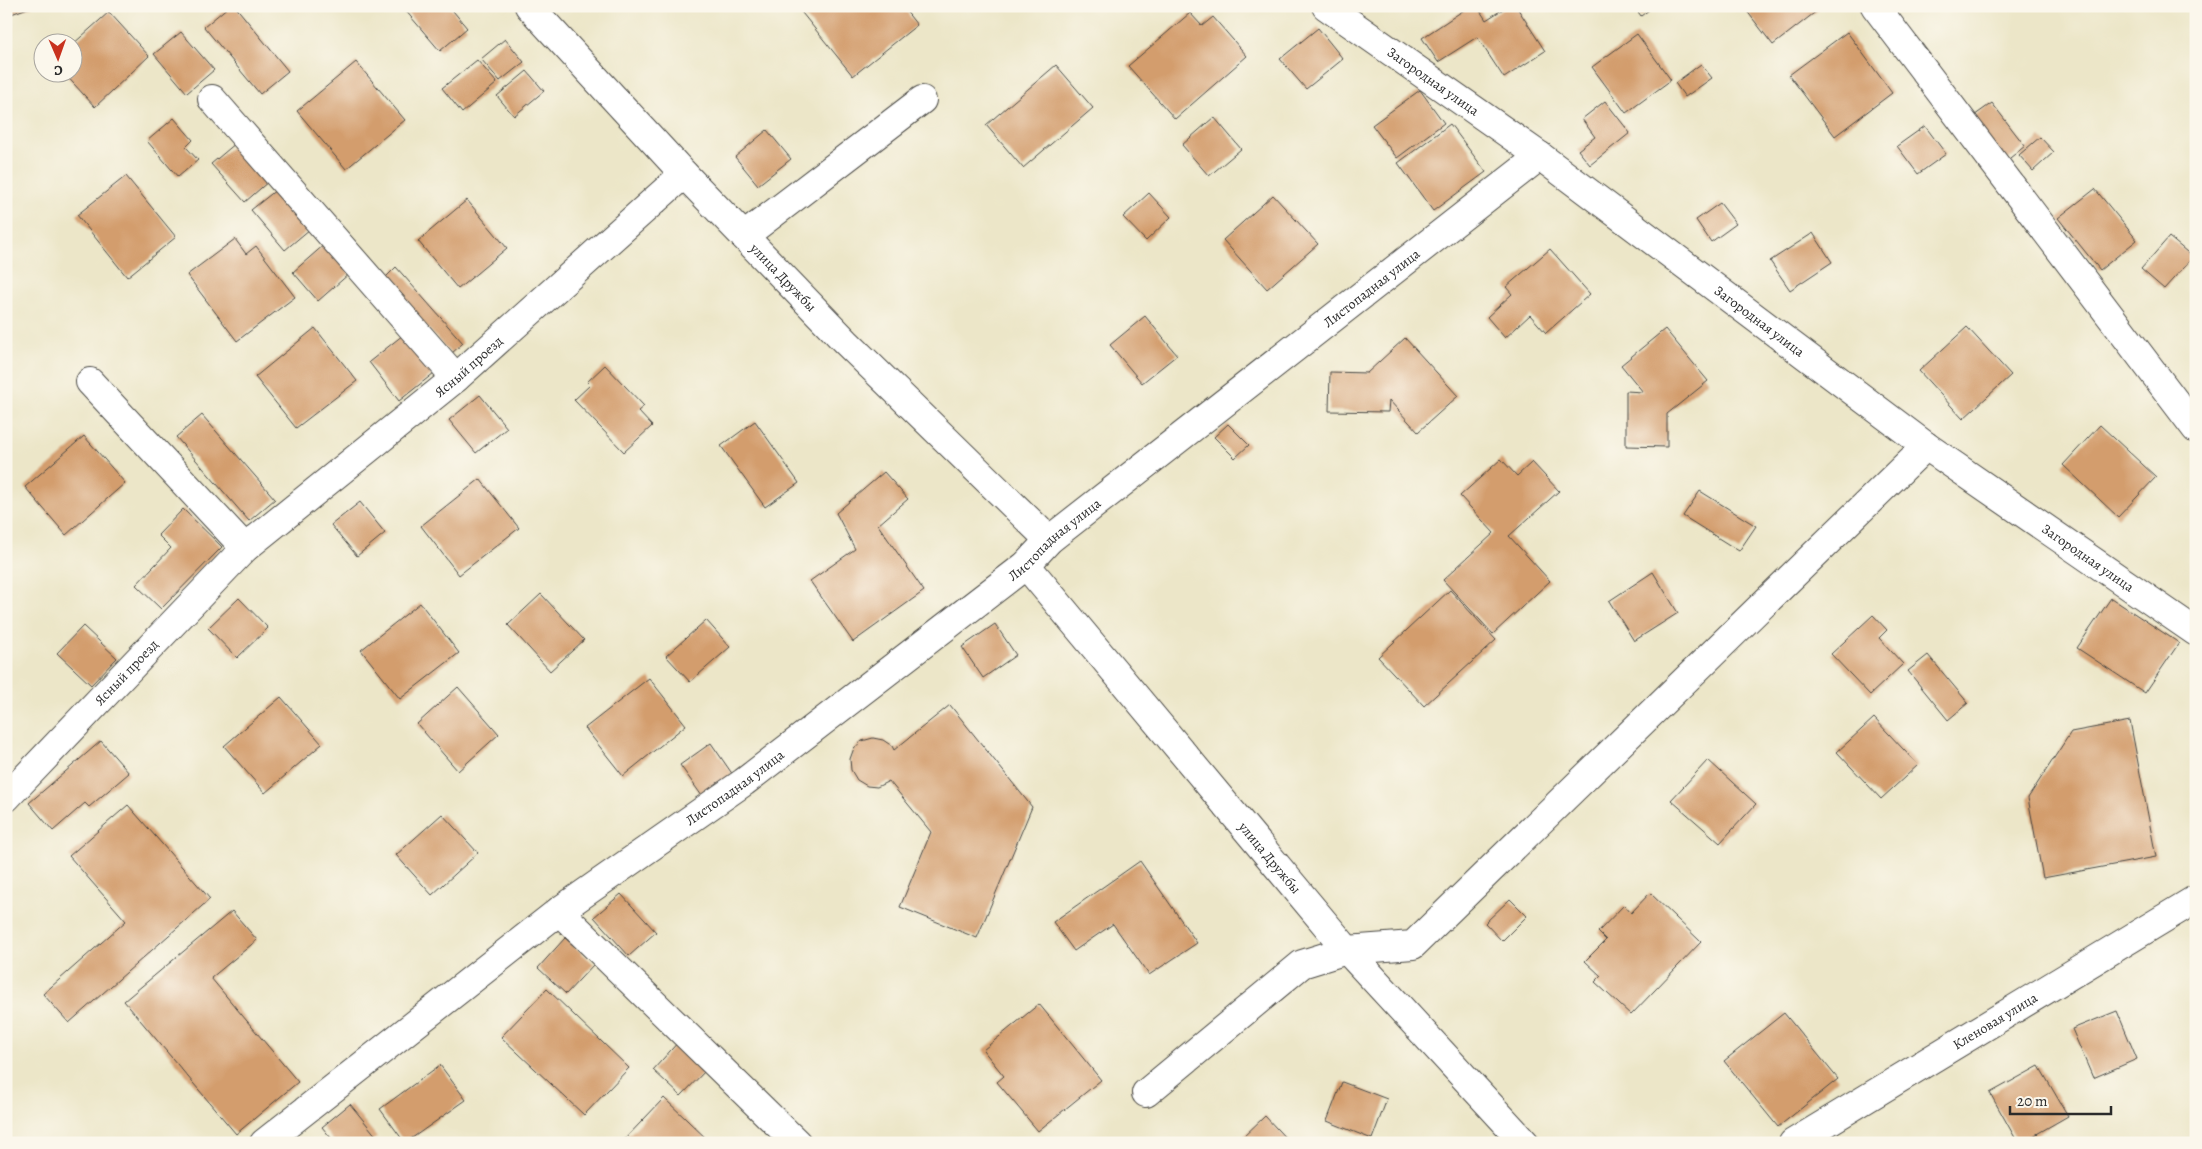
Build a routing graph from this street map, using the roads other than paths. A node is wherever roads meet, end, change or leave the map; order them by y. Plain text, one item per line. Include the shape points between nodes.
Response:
1 (529, 6) edge
2 (1326, 6) edge
3 (1875, 6) edge
4 (212, 99) dead end
5 (922, 100) dead end
6 (1540, 156) junction
7 (684, 174) junction
8 (744, 236) junction
9 (456, 378) junction
10 (90, 382) dead end
11 (2196, 430) edge
12 (1926, 446) junction
13 (1049, 540) junction
14 (245, 548) junction
15 (1026, 565) junction
16 (2196, 632) edge
17 (6, 798) edge
18 (2196, 899) edge
19 (559, 911) junction
20 (1347, 950) junction
21 (1146, 1093) dead end
22 (264, 1143) edge
23 (797, 1143) edge
24 (1525, 1143) edge
25 (1794, 1143) edge

1 - 7 street, улица Дружбы
2 - 6 street, Загородная улица
3 - 11 street
4 - 9 street
5 - 8 street
6 - 12 street, Загородная улица
6 - 13 street, Листопадная улица
7 - 8 street, улица Дружбы
7 - 9 street, Ясный проезд
8 - 13 street, улица Дружбы via 846,342
9 - 14 street, Ясный проезд
10 - 14 street
12 - 16 street, Загородная улица
12 - 20 street via 1413,945
13 - 15 street, Листопадная улица
14 - 17 street, Ясный проезд
15 - 19 street, Листопадная улица via 744,782
15 - 20 street, улица Дружбы
18 - 25 street, Кленовая улица
19 - 22 street, Листопадная улица
19 - 23 street
20 - 21 street via 1302,964
20 - 24 street, улица Дружбы

